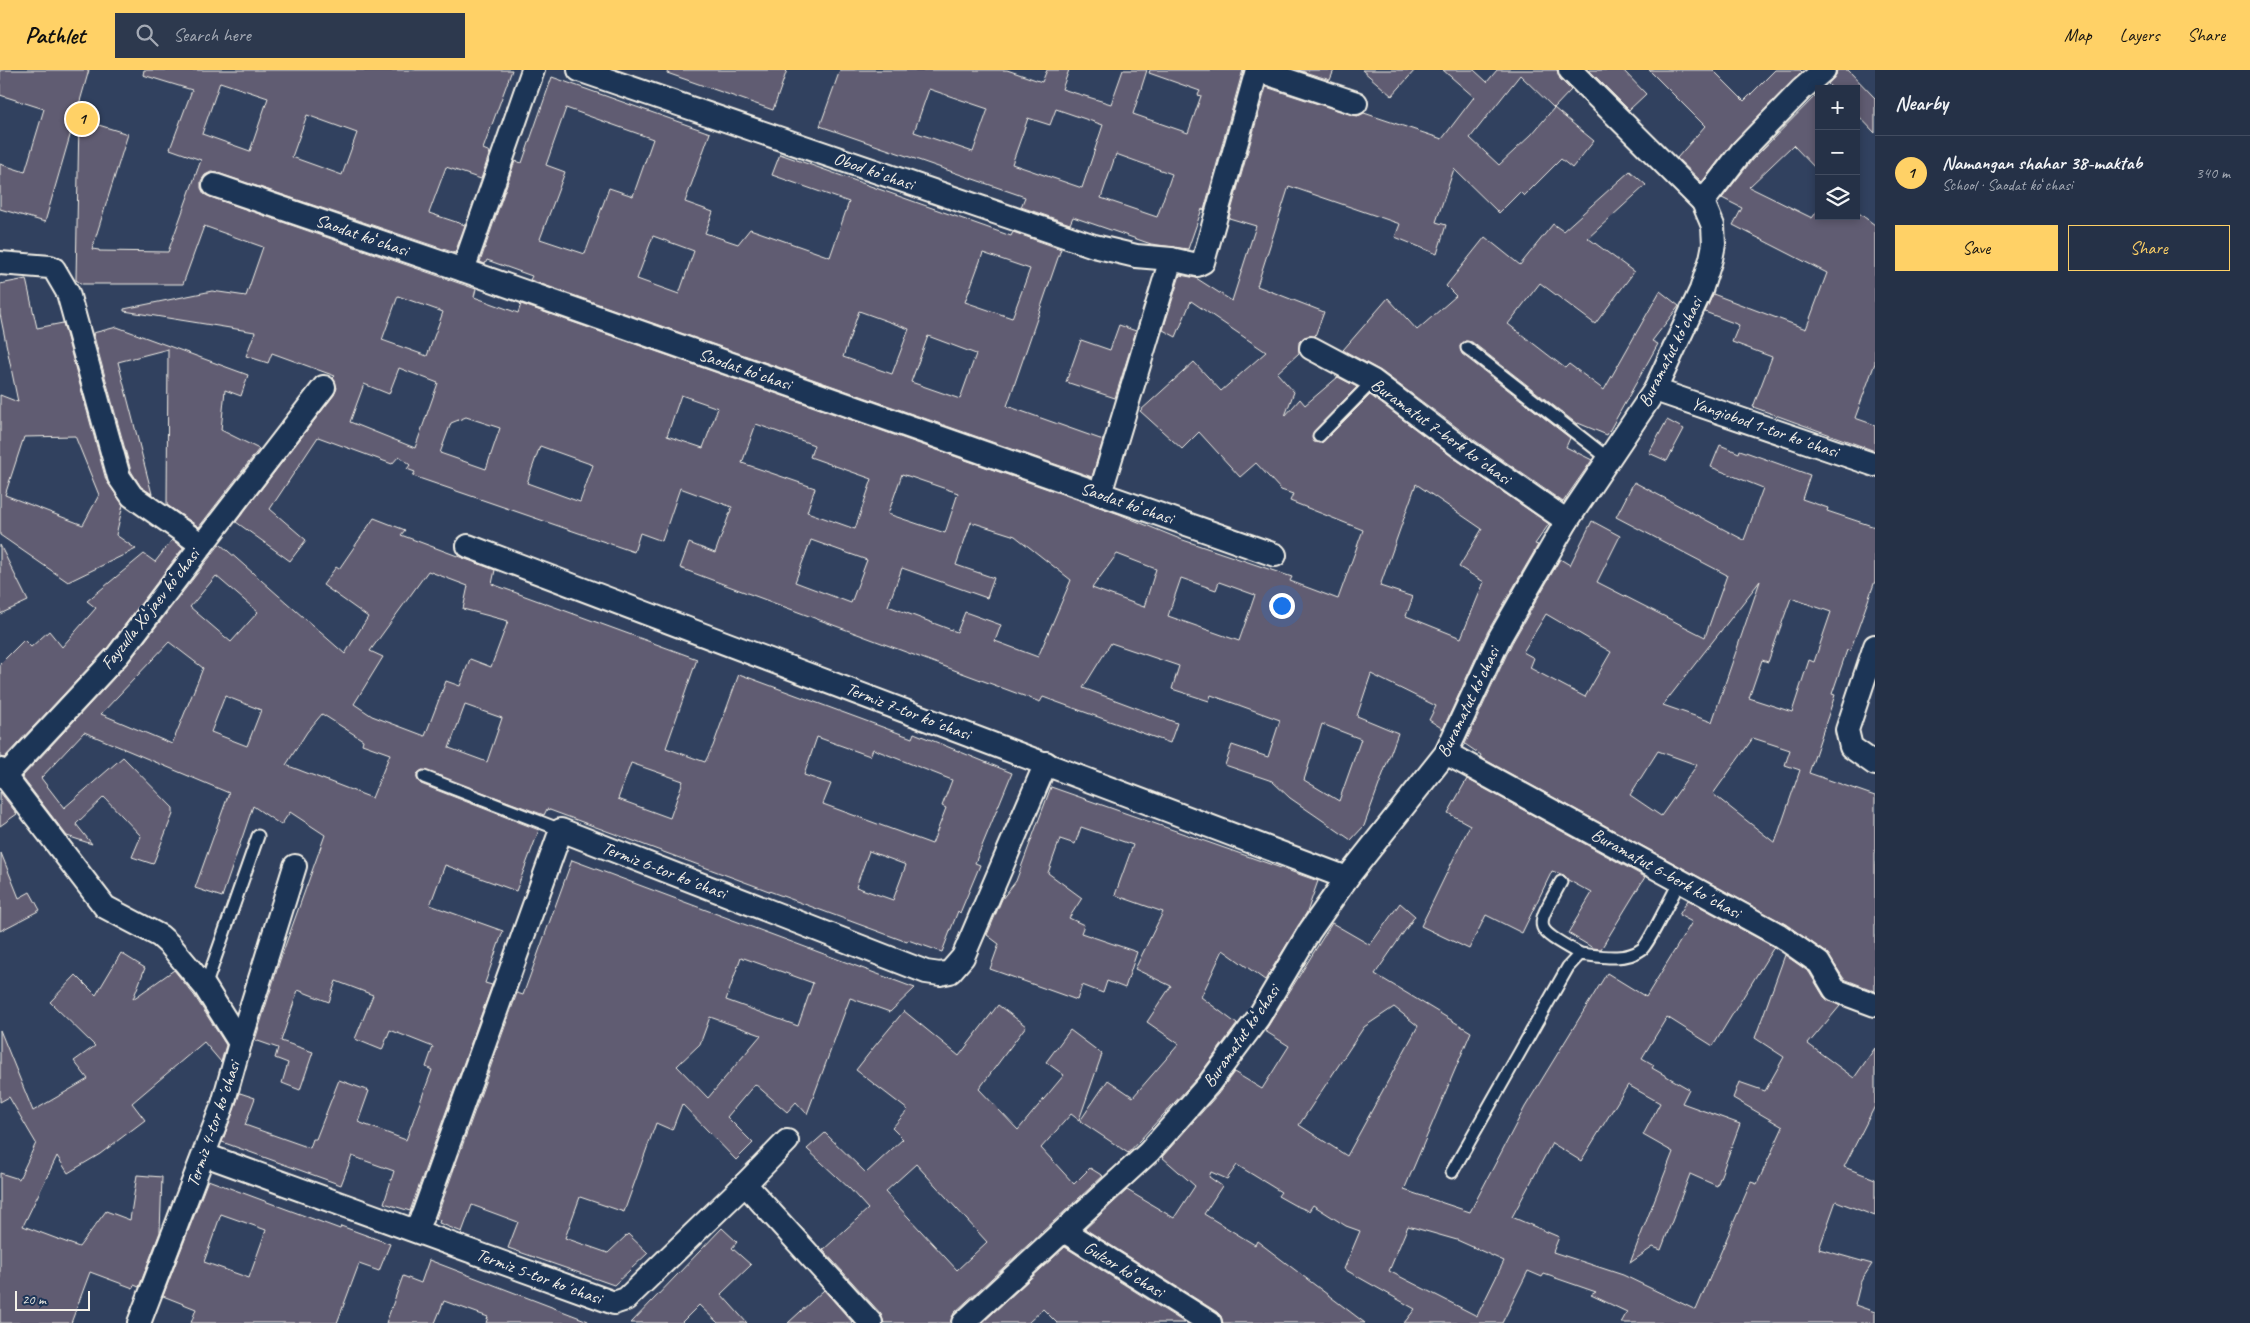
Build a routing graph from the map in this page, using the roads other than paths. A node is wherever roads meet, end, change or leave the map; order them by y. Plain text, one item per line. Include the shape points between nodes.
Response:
1 (533, 70) edge
2 (579, 70) edge
3 (1257, 70) edge
4 (1570, 70) edge
5 (1824, 70) edge
6 (1356, 103) dead end
7 (214, 185) dead end
8 (1703, 202) junction
9 (1172, 259) junction
10 (0, 264) edge
11 (463, 270) junction
12 (1311, 348) dead end
13 (1467, 348) dead end
14 (1373, 381) junction
15 (324, 387) dead end
16 (1655, 390) junction
17 (1319, 436) dead end
18 (1608, 459) junction
19 (1875, 465) edge
20 (1100, 494) junction
21 (1566, 521) junction
22 (202, 545) junction
23 (468, 546) dead end
24 (1275, 555) dead end
25 (1875, 646) edge
26 (1446, 753) junction
27 (1046, 763) junction
28 (1875, 764) edge
29 (2, 773) edge
30 (424, 777) dead end
31 (561, 830) junction
32 (258, 836) dead end
33 (295, 866) dead end
34 (1347, 878) junction
35 (1680, 881) junction
36 (1561, 882) dead end
37 (1580, 954) junction
38 (205, 987) junction
39 (1875, 1005) edge
40 (240, 1042) junction
41 (787, 1141) dead end
42 (205, 1155) junction
43 (1452, 1172) dead end
44 (745, 1184) junction
45 (415, 1230) junction
46 (1064, 1231) junction
47 (139, 1323) edge
48 (872, 1323) edge
49 (963, 1323) edge
50 (1210, 1323) edge

1 - 11 street
2 - 9 street, Obod koʻchasi via 1094,246 1136,256
3 - 6 street
3 - 9 street, Obod koʻchasi via 1203,262 1197,265
4 - 8 street
5 - 8 street via 1742,151
7 - 11 street, Saodat koʻchasi
8 - 16 street, Buramatut koʻchasi via 1713,226 1711,259 1701,290
9 - 20 street
10 - 22 street, Fayzulla Xoʻjaev koʻchasi via 45,265 54,269 68,293 119,477 132,496
11 - 20 street, Saodat koʻchasi
12 - 14 street, Buramatut 7-berk koʼchasi
13 - 18 lane
14 - 17 lane
14 - 21 street, Buramatut 7-berk koʼchasi
15 - 22 street
16 - 18 street, Buramatut koʻchasi
16 - 19 street, Yangiobod 1-tor koʼchasi
18 - 21 street, Buramatut koʻchasi
20 - 24 street, Saodat koʻchasi
21 - 26 street, Buramatut koʻchasi via 1500,637
22 - 29 street, Fayzulla Xoʻjaev koʻchasi via 118,654
23 - 27 street, Termiz 7-tor koʼchasi
25 - 28 street via 1847,730 1851,747
26 - 34 street, Buramatut koʻchasi
26 - 35 street, Buramatut 6-berk koʼchasi
27 - 31 street, Termiz 6-tor koʼchasi via 963,957 950,972 940,974 926,972
27 - 34 street, Termiz 7-tor koʼchasi
29 - 38 street, Termiz 4-tor koʼchasi via 105,907 160,936
30 - 31 lane
31 - 45 street via 423,1216
32 - 38 lane
33 - 40 street
34 - 46 street, Buramatut koʻchasi via 1308,932 1258,1018 1208,1085 1149,1152
35 - 37 lane via 1643,949 1614,958
35 - 39 street, Buramatut 6-berk koʼchasi via 1779,935 1819,963 1836,990
36 - 37 lane via 1541,919 1542,927 1548,936
37 - 43 lane via 1568,967
38 - 40 street, Termiz 4-tor koʼchasi
40 - 42 street, Termiz 4-tor koʼchasi
41 - 44 street
42 - 45 street, Termiz 5-tor koʼchasi
42 - 47 street, Termiz 4-tor koʼchasi
44 - 45 street, Termiz 5-tor koʼchasi via 626,1299 618,1303
44 - 48 street
46 - 49 street, Buramatut koʻchasi
46 - 50 street, Gulzor koʻchasi

